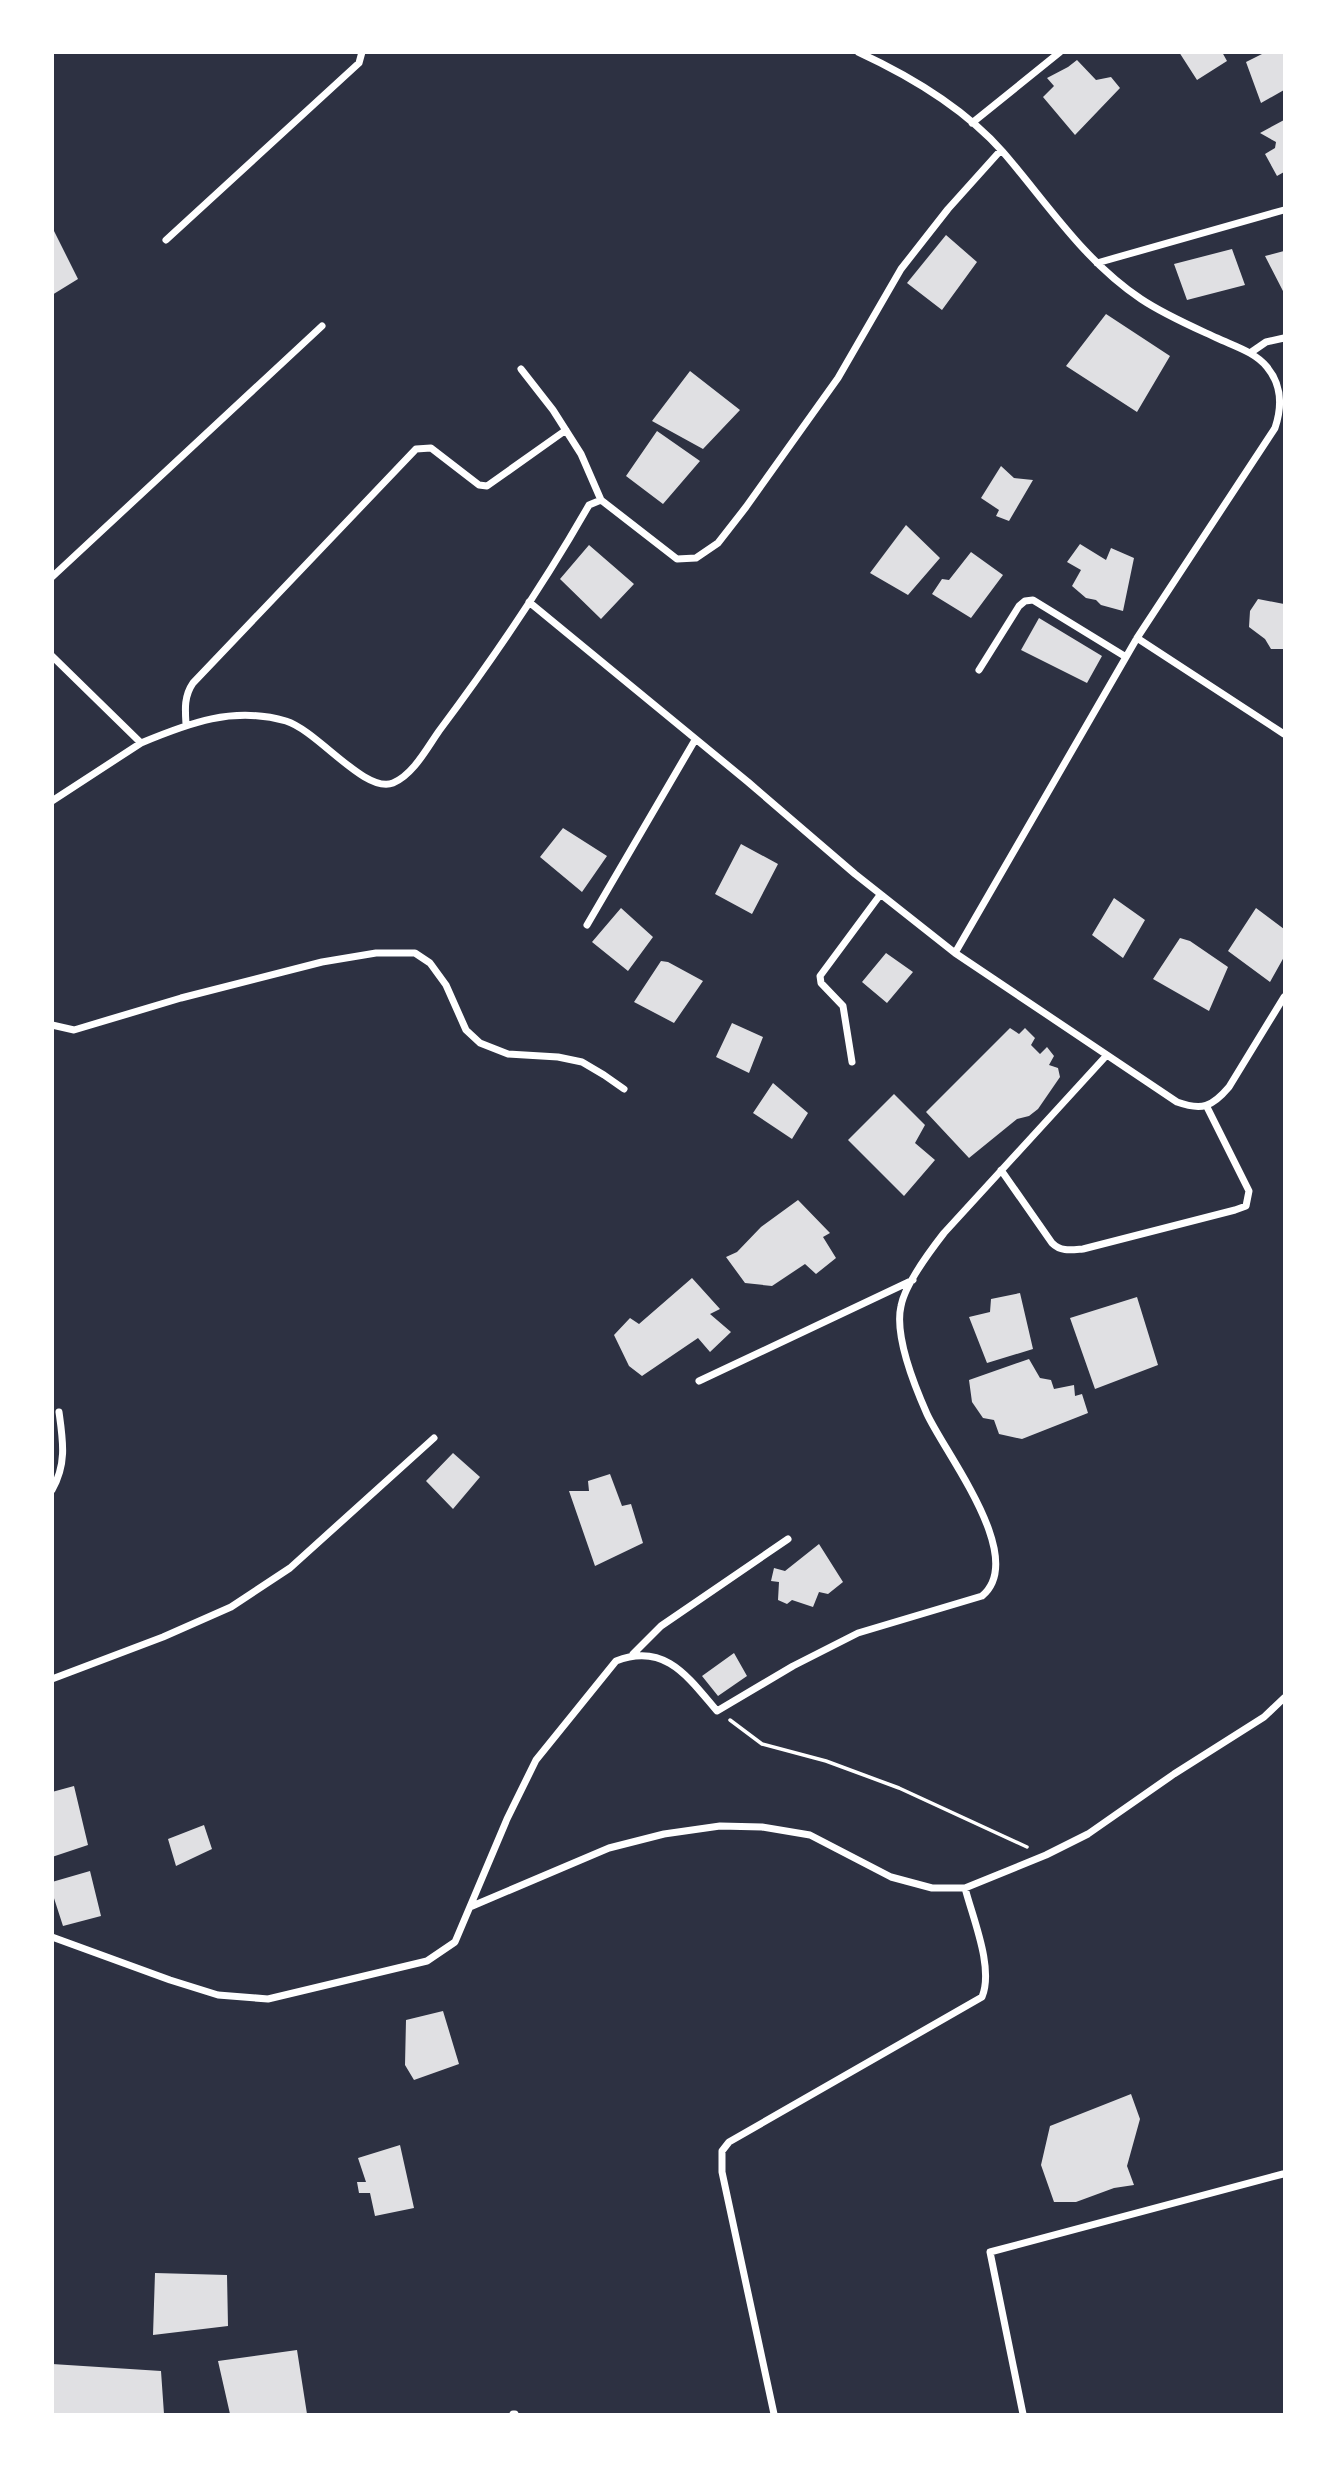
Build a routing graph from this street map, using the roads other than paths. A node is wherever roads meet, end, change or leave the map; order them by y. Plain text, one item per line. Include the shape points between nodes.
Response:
1 (362, 52) edge
2 (858, 52) edge
3 (1060, 52) edge
4 (972, 123) junction
5 (1001, 150) junction
6 (1284, 210) edge
7 (166, 240) dead end
8 (1097, 263) junction
9 (322, 326) dead end
10 (1284, 338) edge
11 (1250, 353) junction
12 (521, 369) dead end
13 (566, 430) junction
14 (601, 500) junction
15 (52, 577) edge
16 (529, 602) junction
17 (1137, 638) junction
18 (52, 656) edge
19 (1126, 657) junction
20 (979, 670) dead end
21 (186, 724) junction
22 (1284, 734) edge
23 (695, 740) junction
24 (142, 743) junction
25 (52, 801) edge
26 (880, 895) junction
27 (587, 925) dead end
28 (955, 953) junction
29 (1284, 997) edge
30 (52, 1025) edge
31 (1106, 1056) junction
32 (852, 1062) dead end
33 (624, 1089) dead end
34 (1207, 1107) junction
35 (1001, 1170) junction
36 (914, 1279) junction
37 (699, 1381) dead end
38 (59, 1412) dead end
39 (434, 1438) dead end
40 (52, 1490) edge
41 (788, 1539) dead end
42 (633, 1654) junction
43 (52, 1679) edge
44 (1284, 1698) edge
45 (965, 1888) junction
46 (470, 1906) junction
47 (52, 1937) edge
48 (1283, 2174) edge
49 (774, 2414) edge
50 (1023, 2414) edge

1 - 7 street via 359,64
2 - 4 street via 930,92
3 - 4 street
4 - 5 street
5 - 8 street
5 - 14 street via 901,269 838,378 718,543 696,558 677,559
6 - 8 street
8 - 11 street via 1161,312
9 - 15 street
10 - 11 street via 1266,342
11 - 17 street via 1277,385 1280,407 1275,428
12 - 13 street
13 - 14 street
13 - 21 street via 487,486 479,485 430,448 416,449 193,683 187,691
14 - 16 street via 589,505
16 - 21 street via 461,702 408,772 392,784 359,775 310,733 286,721 219,715
16 - 23 street
17 - 19 street
17 - 22 street
18 - 24 street
19 - 20 street via 1033,600 1018,607
19 - 28 street
21 - 24 street
23 - 26 street
23 - 27 street
24 - 25 street
26 - 28 street
26 - 32 street via 820,976 843,1006
28 - 31 street
29 - 34 street via 1229,1087
30 - 33 street via 74,1030 322,962 376,953 415,953 430,963 446,985 466,1030 480,1043 508,1054 582,1062
31 - 34 street via 1177,1102
31 - 35 street
34 - 35 street via 1249,1191 1246,1206 1235,1210 1068,1250 1052,1242
35 - 36 street via 944,1233
36 - 37 street
36 - 42 street via 901,1305 904,1351 927,1414 988,1525 997,1567 990,1589 964,1603 858,1633 717,1711 669,1662
38 - 40 street via 65,1454
39 - 43 street via 290,1568 232,1607
41 - 42 street via 662,1626
42 - 46 street via 616,1661 536,1760
44 - 45 street via 1264,1717 1088,1834
45 - 46 street via 932,1888 891,1877 810,1835 720,1826 610,1848
45 - 49 street via 985,1965 987,1984 982,1997 729,2142 722,2151 722,2172
46 - 47 street via 455,1942 427,1961 268,1999 218,1995
48 - 50 street via 990,2252

